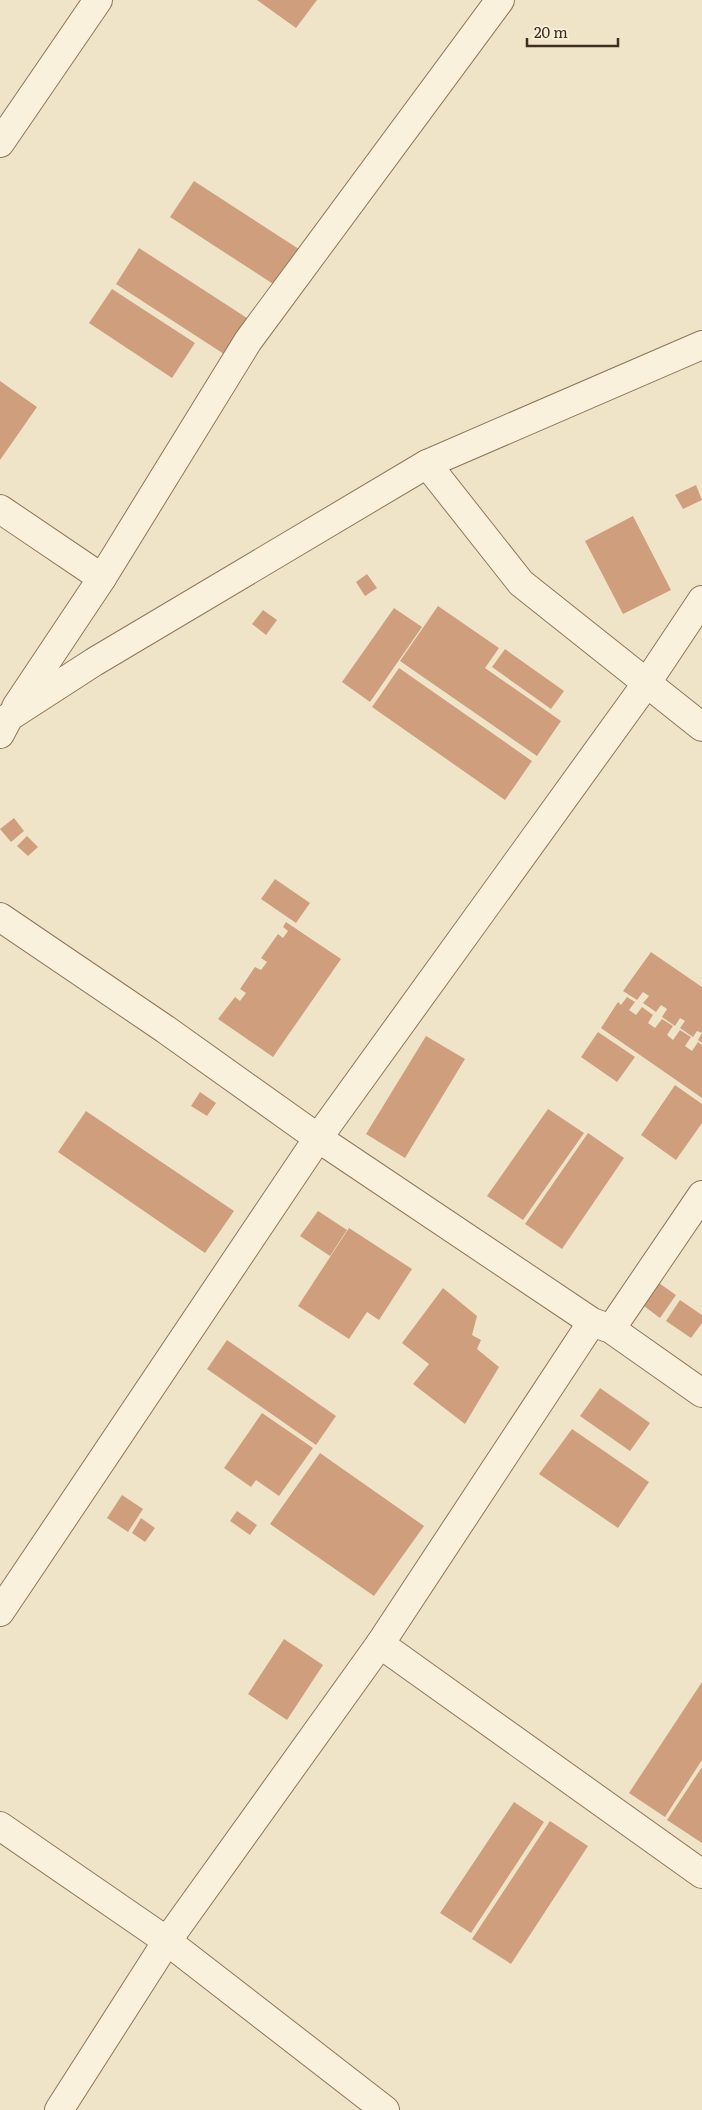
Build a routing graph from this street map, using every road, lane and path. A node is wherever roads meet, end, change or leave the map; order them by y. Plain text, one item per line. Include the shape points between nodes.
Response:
1 (98, 0) edge
2 (500, 0) edge
3 (0, 142) edge
4 (702, 345) edge
5 (426, 464) junction
6 (0, 509) edge
7 (102, 578) junction
8 (702, 600) edge
9 (646, 684) junction
10 (4, 726) edge
11 (702, 727) edge
12 (0, 917) edge
13 (318, 1138) junction
14 (702, 1195) edge
15 (602, 1325) junction
16 (702, 1392) edge
17 (0, 1612) edge
18 (380, 1644) junction
19 (0, 1826) edge
20 (702, 1874) edge
21 (167, 1941) junction
22 (59, 2110) edge
23 (385, 2110) edge

1 - 3 street
2 - 7 street via 248,341
4 - 5 street
5 - 9 street via 521,583
5 - 10 street via 94,662
6 - 7 street
7 - 10 street
8 - 9 street
9 - 11 street
9 - 13 street
12 - 13 street
13 - 15 street
13 - 17 street
14 - 15 street
15 - 16 street
15 - 18 street
18 - 20 street
18 - 21 street
19 - 21 street
21 - 22 street
21 - 23 street

